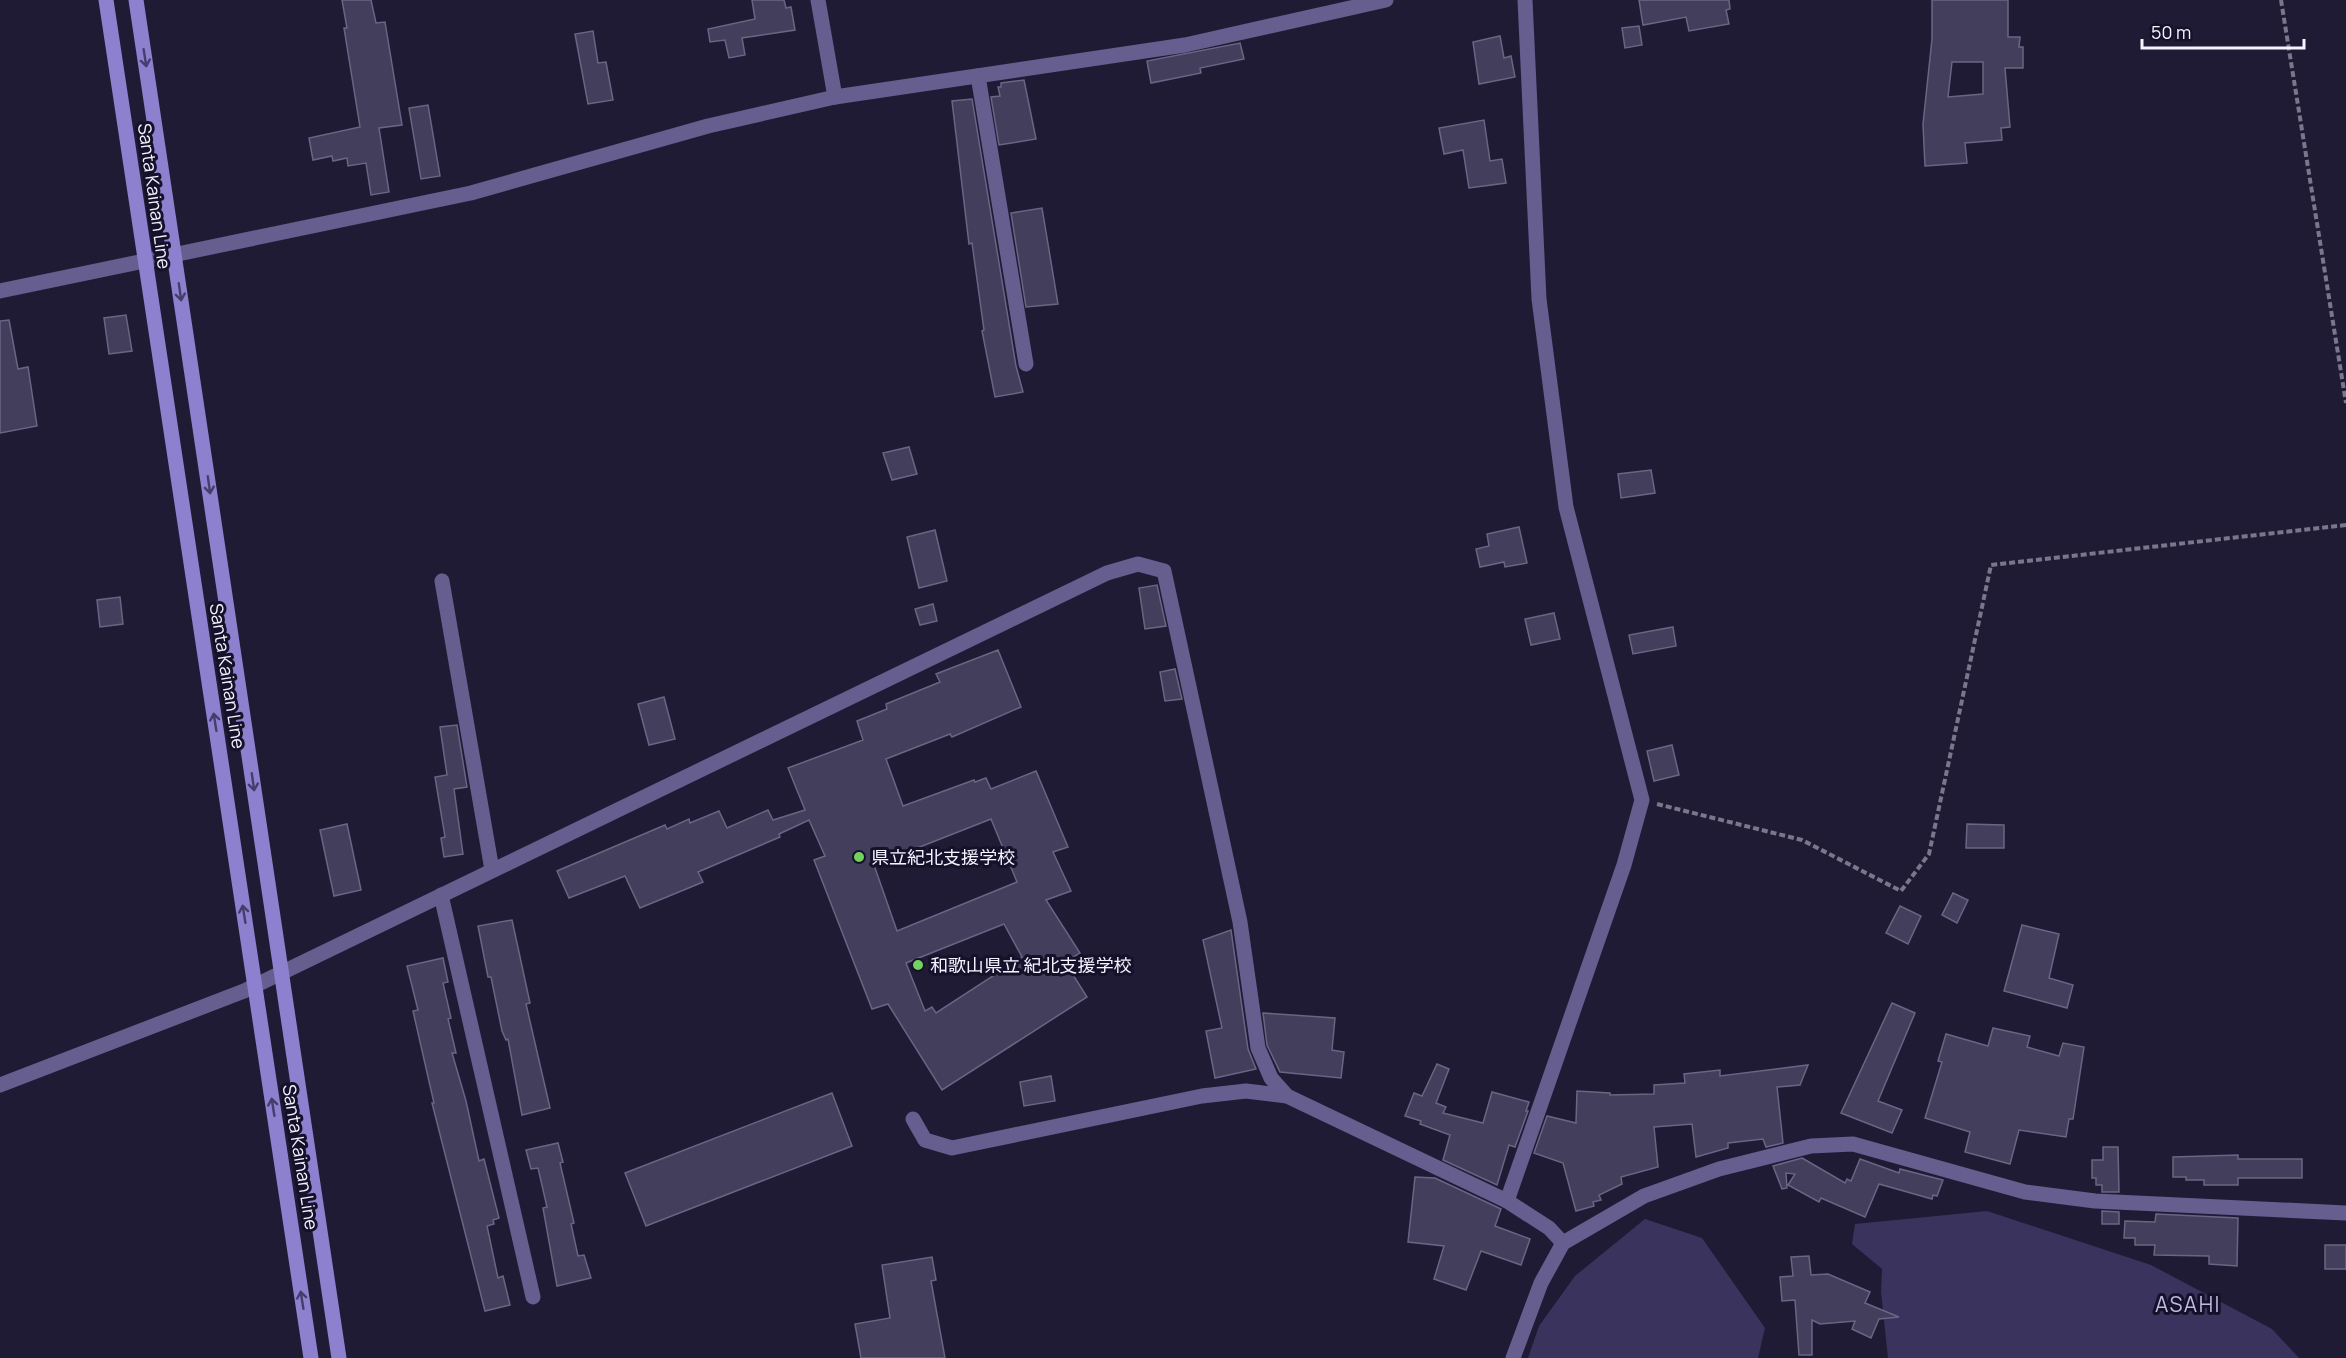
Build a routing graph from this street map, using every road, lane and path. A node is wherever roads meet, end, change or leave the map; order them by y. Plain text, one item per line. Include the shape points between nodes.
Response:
1 (106, 0) edge
2 (136, 0) edge
3 (818, 0) edge
4 (1386, 0) edge
5 (1525, 0) edge
6 (2281, 0) edge
7 (978, 76) junction
8 (835, 97) junction
9 (175, 255) junction
10 (145, 262) junction
11 (0, 291) edge
12 (1026, 364) dead end
13 (2346, 403) edge
14 (2346, 525) edge
15 (442, 581) dead end
16 (1642, 800) junction
17 (492, 870) junction
18 (441, 895) junction
19 (281, 972) junction
20 (255, 985) junction
21 (0, 1084) edge
22 (1287, 1096) junction
23 (913, 1119) dead end
24 (1507, 1201) junction
25 (2346, 1213) edge
26 (1563, 1243) junction
27 (533, 1297) dead end
28 (311, 1358) edge
29 (339, 1358) edge
30 (1513, 1358) edge

1 - 10 main road, Santa Kainan Line
2 -> 9 main road, Santa Kainan Line
3 - 8 street
4 - 7 street via 1185,45
5 - 16 street via 1539,299 1566,507
6 - 13 path
7 - 8 street
7 - 12 street
8 - 9 street via 708,126 471,194
9 - 10 street
9 -> 19 main road, Santa Kainan Line
10 - 11 street
20 -> 10 main road, Santa Kainan Line
14 - 16 path via 1990,565 1929,854 1901,891 1802,840
15 - 17 street
16 - 24 street via 1624,865
17 - 18 street
17 - 22 street via 1107,573 1138,564 1164,571 1240,922 1258,1048 1271,1078
18 - 19 street
18 - 27 street
19 - 20 street
19 - 29 main road, Santa Kainan Line
20 - 21 street
28 -> 20 main road, Santa Kainan Line
22 - 23 street via 1246,1091 1202,1096 952,1148 925,1140
22 - 24 street
24 - 26 street via 1549,1228
25 - 26 street via 2095,1202 2037,1194 1853,1144 1811,1146 1719,1169 1644,1196
26 - 30 street via 1541,1282

